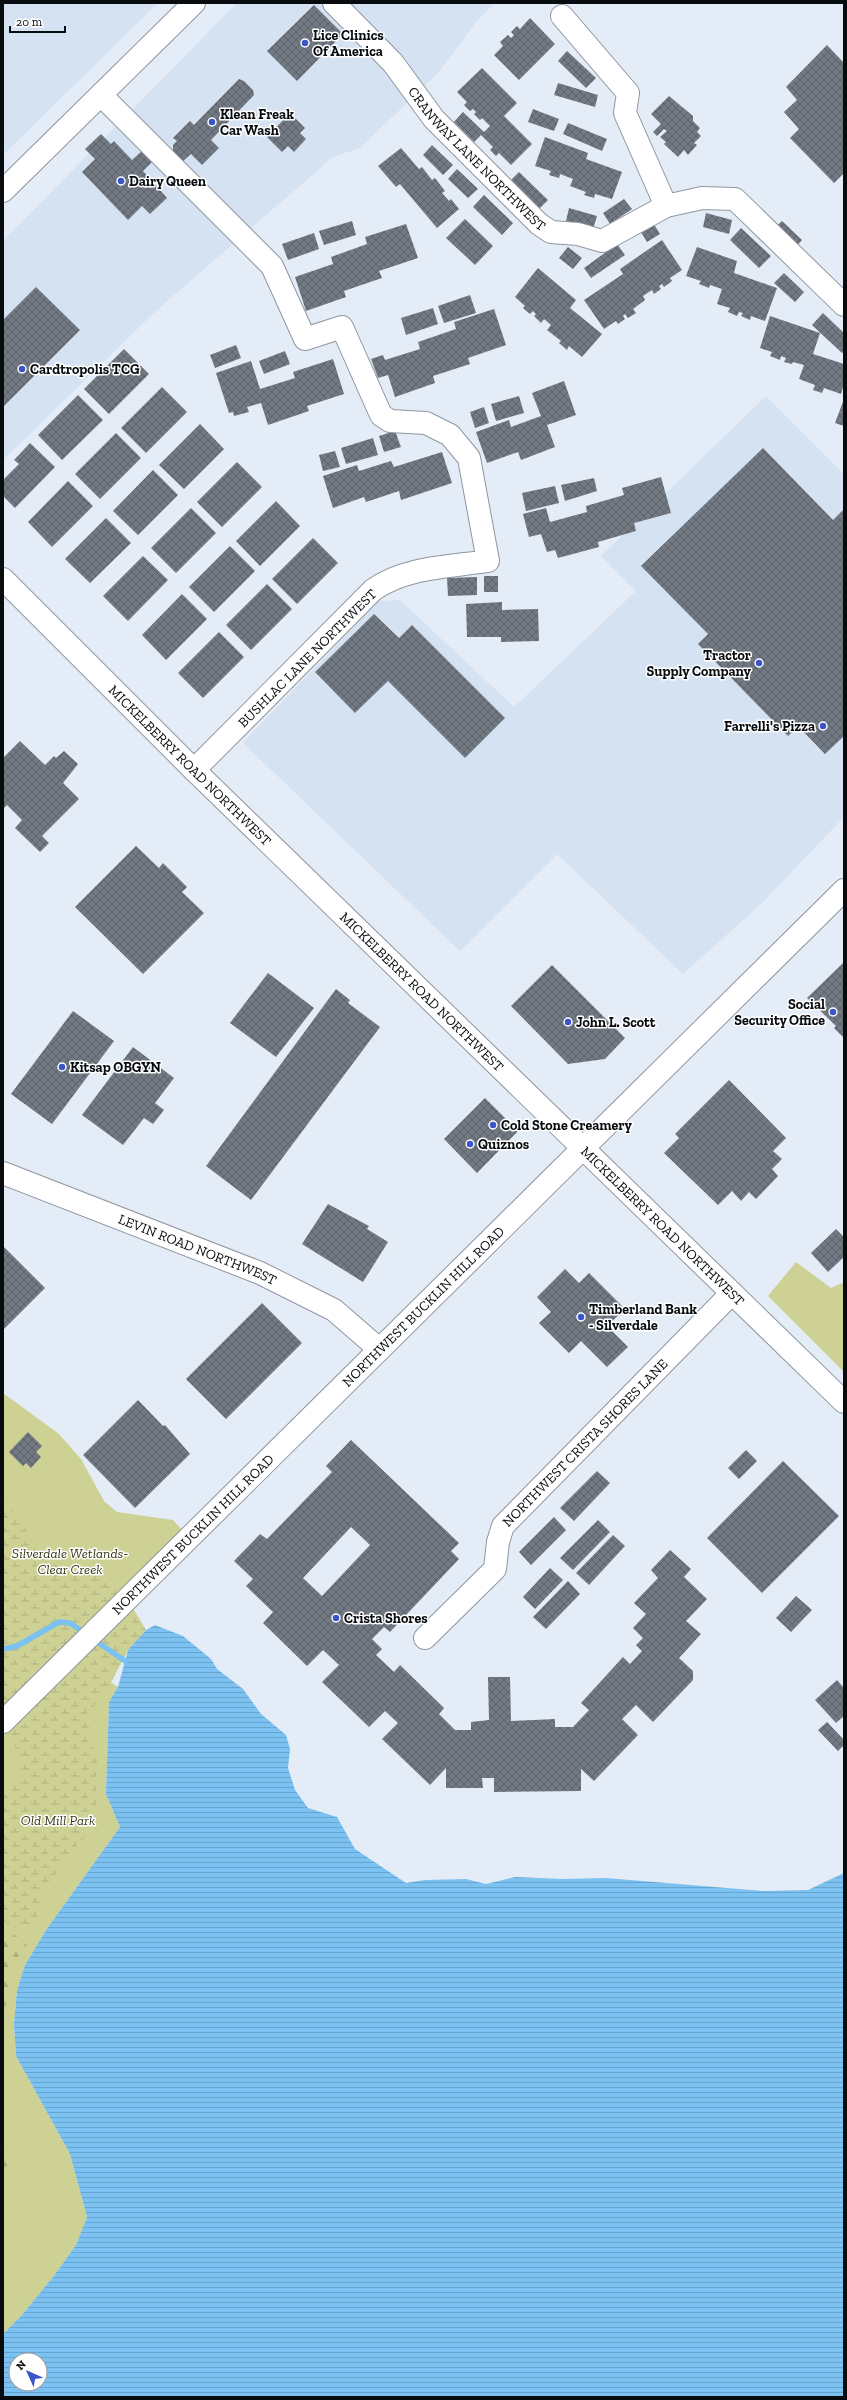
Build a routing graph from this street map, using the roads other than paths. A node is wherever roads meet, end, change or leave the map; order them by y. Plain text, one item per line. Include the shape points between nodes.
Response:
1 (194, 3) edge
2 (334, 3) edge
3 (562, 16) dead end
4 (101, 95) junction
5 (3, 192) edge
6 (666, 206) junction
7 (844, 305) edge
8 (3, 579) edge
9 (194, 770) junction
10 (844, 890) edge
11 (582, 1148) junction
12 (3, 1173) edge
13 (732, 1293) junction
14 (379, 1349) junction
15 (844, 1402) edge
16 (425, 1638) dead end
17 (3, 1722) edge

1 - 4 street
2 - 6 street, CRANWAY LANE NORTHWEST via 393,63 434,119 539,224 551,232 578,234 602,242
3 - 6 street via 628,93 625,113
4 - 5 street
4 - 9 street, BUSHLAC LANE NORTHWEST via 272,266 305,339 342,327 380,415 390,421 426,423 450,435 469,458 488,561 401,574 383,583
6 - 7 street, CRANWAY LANE NORTHWEST via 702,198 735,199
8 - 9 street, MICKELBERRY ROAD NORTHWEST
9 - 11 street, MICKELBERRY ROAD NORTHWEST
10 - 11 street, NORTHWEST BUCKLIN HILL ROAD
11 - 13 street, MICKELBERRY ROAD NORTHWEST
11 - 14 street, NORTHWEST BUCKLIN HILL ROAD
12 - 14 street, LEVIN ROAD NORTHWEST via 260,1273 334,1310
13 - 15 street, MICKELBERRY ROAD NORTHWEST
13 - 16 street, NORTHWEST CRISTA SHORES LANE via 504,1526 498,1542 495,1569
14 - 17 street, NORTHWEST BUCKLIN HILL ROAD

